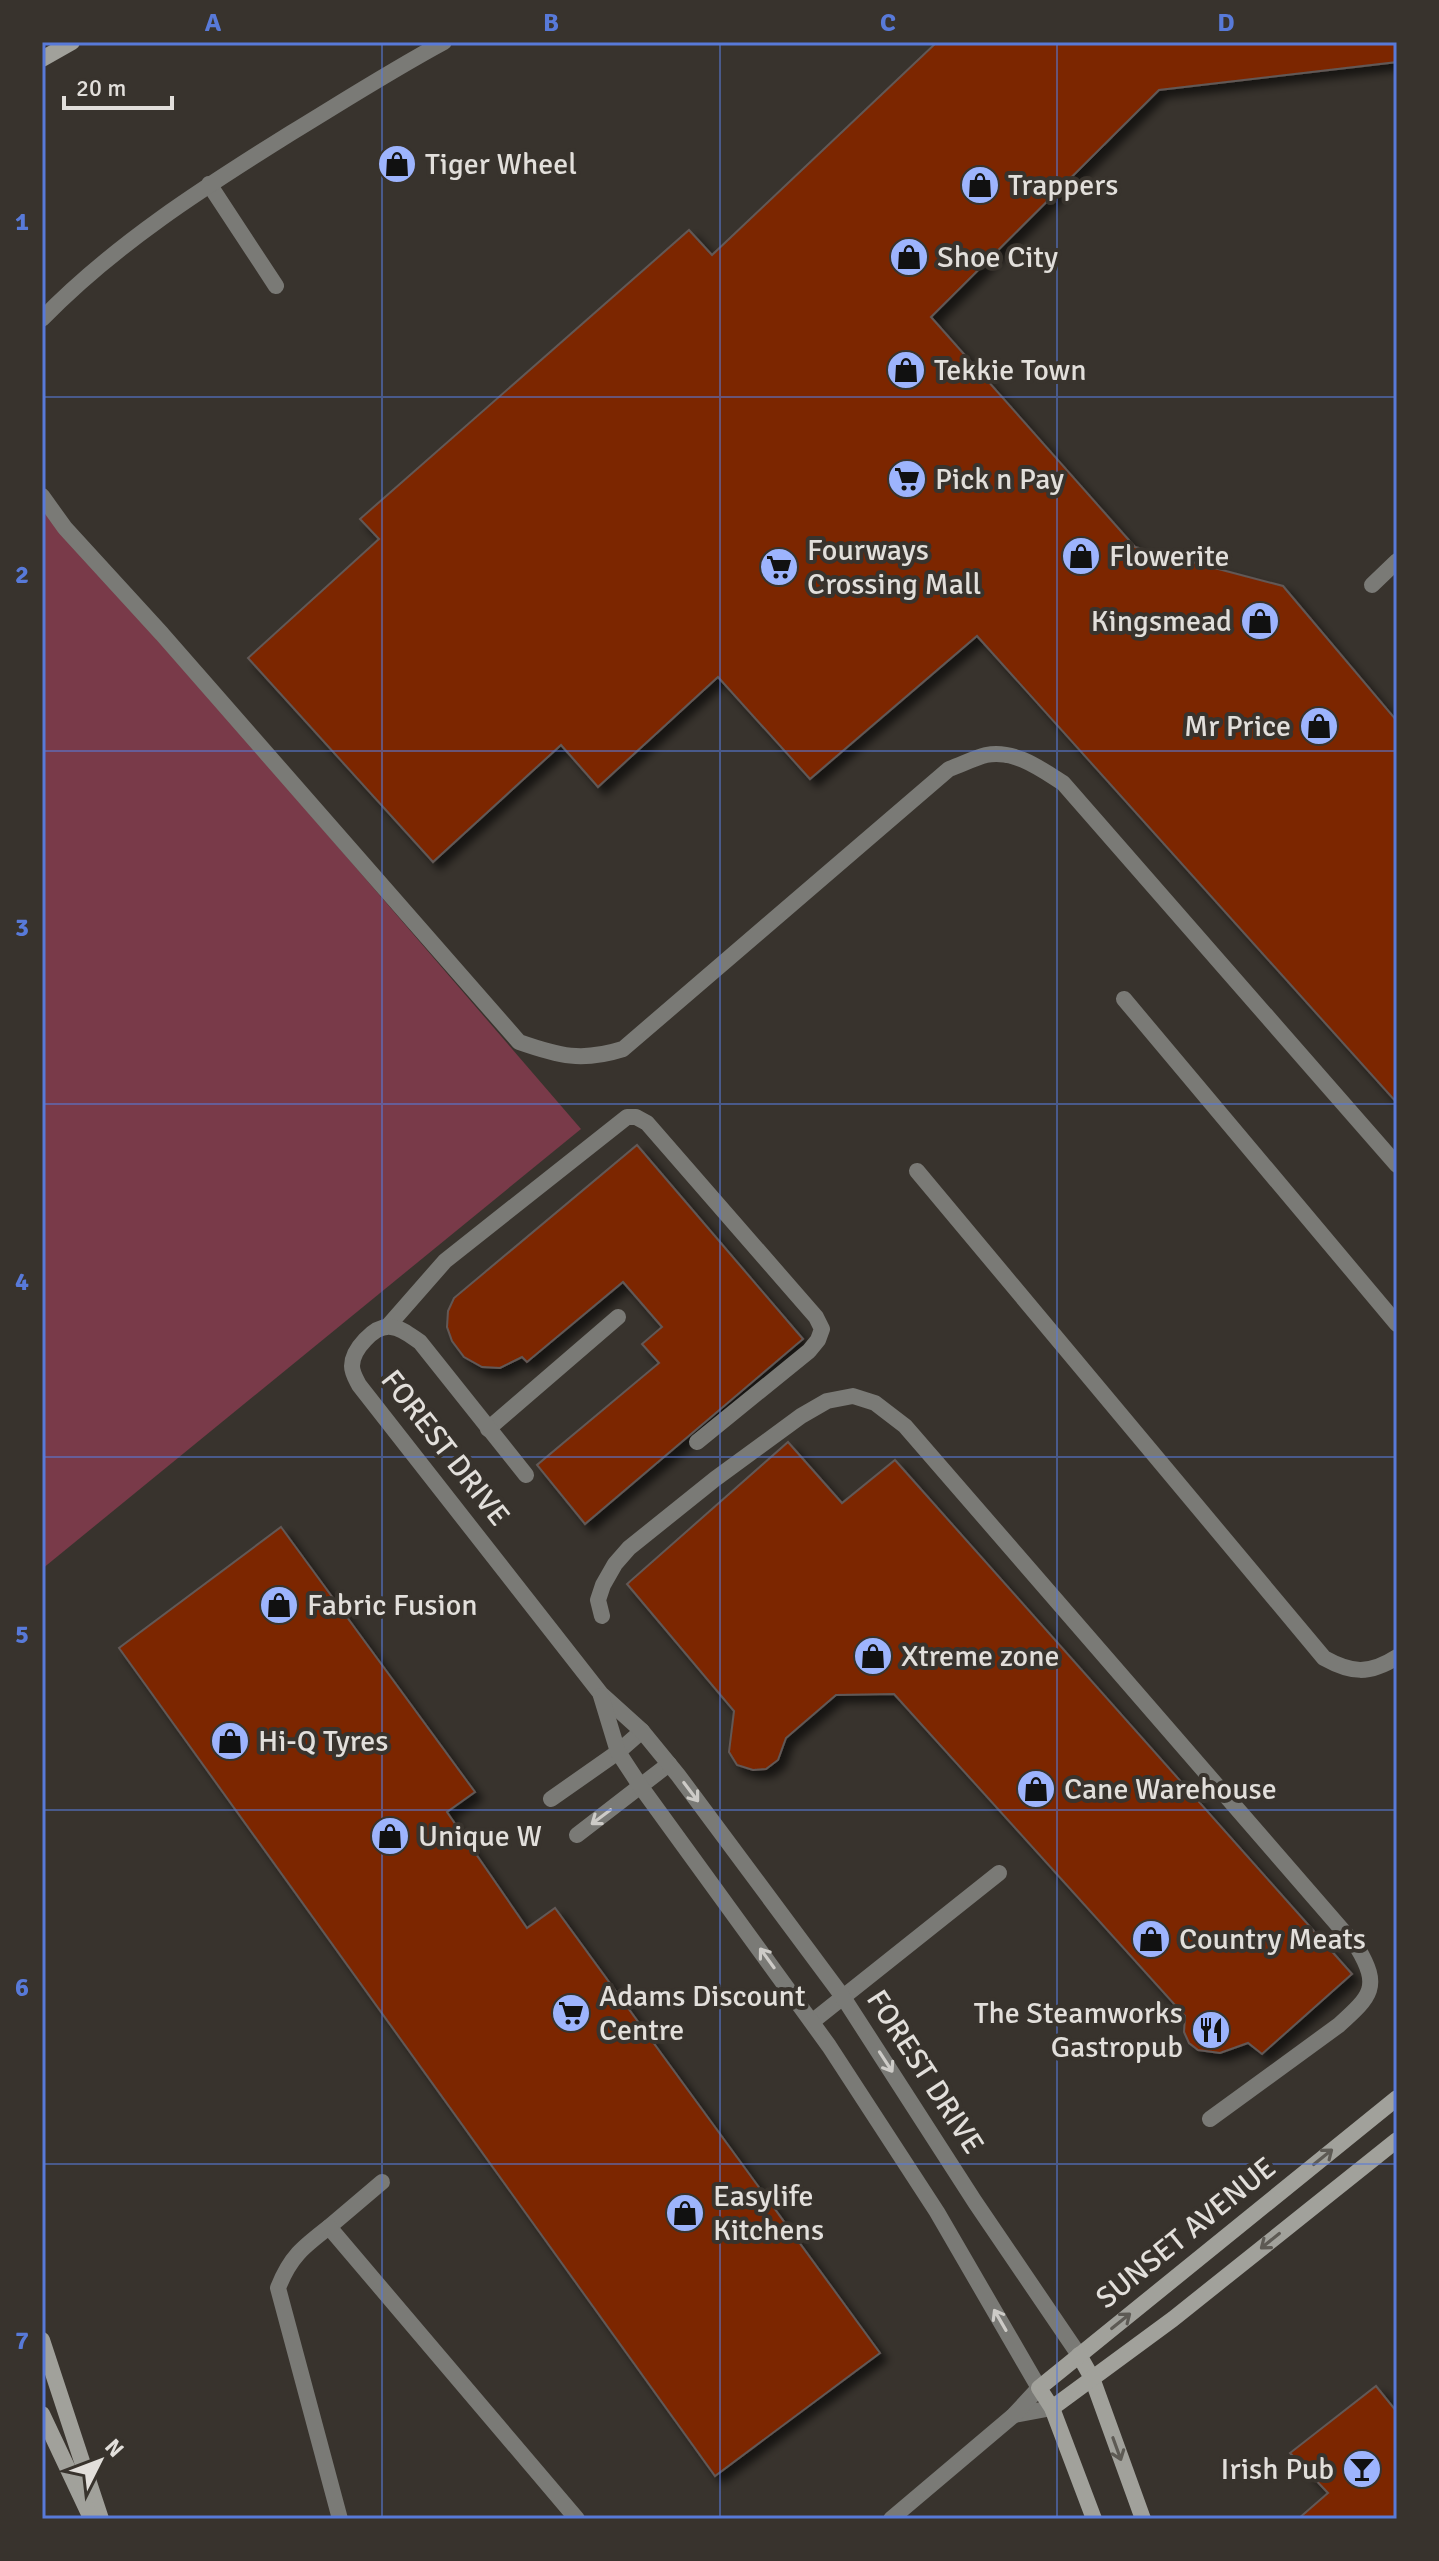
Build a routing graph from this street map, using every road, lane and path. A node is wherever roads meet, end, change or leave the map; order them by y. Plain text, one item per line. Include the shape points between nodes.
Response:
1 (72, 42) edge
2 (444, 42) edge
3 (42, 59) edge
4 (209, 184) junction
5 (276, 286) dead end
6 (42, 319) edge
7 (42, 496) edge
8 (1397, 561) edge
9 (1372, 585) dead end
10 (1124, 999) dead end
11 (1397, 1165) edge
12 (917, 1171) dead end
13 (618, 1317) dead end
14 (1397, 1324) edge
15 (388, 1326) junction
16 (488, 1429) junction
17 (697, 1442) dead end
18 (526, 1475) dead end
19 (602, 1616) dead end
20 (1397, 1657) edge
21 (601, 1694) junction
22 (642, 1731) junction
23 (618, 1752) junction
24 (669, 1764) junction
25 (641, 1787) junction
26 (551, 1799) dead end
27 (577, 1835) dead end
28 (999, 1873) dead end
29 (843, 1997) junction
30 (813, 2021) junction
31 (1397, 2098) edge
32 (1210, 2119) dead end
33 (1397, 2140) edge
34 (382, 2182) dead end
35 (329, 2227) junction
36 (42, 2340) edge
37 (1079, 2355) junction
38 (1092, 2378) junction
39 (1039, 2388) junction
40 (1052, 2408) junction
41 (42, 2414) edge
42 (1014, 2415) junction
43 (909, 2504) junction
44 (92, 2519) edge
45 (101, 2519) edge
46 (340, 2519) edge
47 (577, 2519) edge
48 (891, 2519) edge
49 (918, 2519) edge
50 (1094, 2519) edge
51 (1143, 2519) edge

1 - 3 street
2 - 4 street
4 - 5 street
4 - 6 street via 133,238
7 - 11 street via 519,1042 572,1057 599,1057 623,1049 949,769 988,755 1014,757 1063,783
8 - 9 street
10 - 14 street
12 - 20 street via 1324,1658 1345,1670 1363,1670
13 - 16 street
15 - 16 street, FOREST DRIVE via 420,1342
15 - 17 street via 445,1261 627,1117 636,1117 647,1123 822,1329 809,1351
15 - 21 street, FOREST DRIVE via 378,1329 353,1358 359,1385
16 - 18 street, FOREST DRIVE
19 - 32 street via 598,1600 603,1585 629,1548 801,1416 827,1401 853,1396 891,1414 1368,1965 1369,1995 1355,2011
21 - 22 street, FOREST DRIVE
21 - 23 street, FOREST DRIVE
22 - 23 street
22 - 24 street, FOREST DRIVE
23 - 25 street, FOREST DRIVE
23 - 26 street
24 - 25 street
24 -> 29 street, FOREST DRIVE
25 -> 27 street
30 -> 25 street, FOREST DRIVE
28 - 29 street
29 - 30 street
29 -> 37 street, FOREST DRIVE
39 -> 30 street, FOREST DRIVE via 944,2223
37 -> 31 street, SUNSET AVENUE
33 -> 38 street, SUNSET AVENUE
34 - 35 street
35 - 46 street via 300,2248 278,2288
35 - 47 street
36 - 45 street
37 - 38 street, FOREST DRIVE
37 - 39 street, SUNSET AVENUE
38 - 40 street, SUNSET AVENUE
38 -> 51 street, FOREST DRIVE
39 - 40 street, FOREST DRIVE
39 - 42 street, SUNSET AVENUE
40 - 42 street, SUNSET AVENUE
40 - 50 street, FOREST DRIVE
41 - 44 street
42 - 43 street, SUNSET AVENUE
43 - 48 street, SUNSET AVENUE
43 - 49 street

